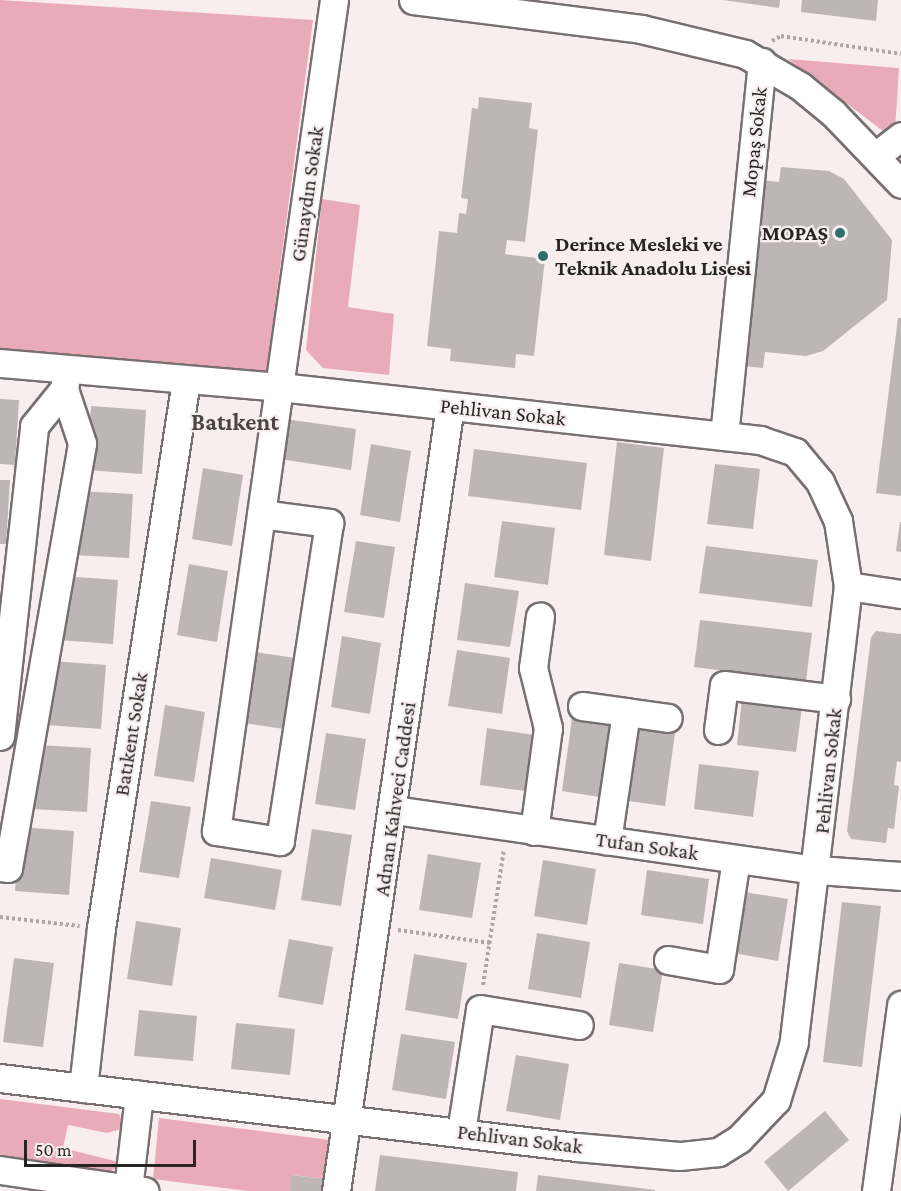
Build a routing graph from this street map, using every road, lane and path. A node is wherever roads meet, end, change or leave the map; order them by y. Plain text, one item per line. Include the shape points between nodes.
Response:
1 (334, 0) edge
2 (413, 0) edge
3 (473, 3) edge
4 (901, 54) edge
5 (762, 62) junction
6 (901, 136) edge
7 (877, 155) junction
8 (901, 184) edge
9 (0, 363) edge
10 (66, 379) junction
11 (186, 380) junction
12 (280, 387) junction
13 (450, 406) junction
14 (724, 436) junction
15 (261, 514) junction
16 (848, 586) junction
17 (901, 594) edge
18 (540, 616) dead end
19 (836, 699) junction
20 (582, 706) dead end
21 (626, 712) junction
22 (668, 718) dead end
23 (718, 730) dead end
24 (0, 736) edge
25 (394, 810) junction
26 (507, 827) junction
27 (534, 831) junction
28 (608, 841) junction
29 (736, 859) junction
30 (0, 867) edge
31 (818, 870) junction
32 (901, 876) edge
33 (0, 917) edge
34 (376, 927) junction
35 (100, 928) junction
36 (490, 944) junction
37 (668, 960) dead end
38 (901, 1005) edge
39 (480, 1009) junction
40 (579, 1025) dead end
41 (0, 1078) edge
42 (83, 1088) junction
43 (139, 1095) junction
44 (348, 1118) junction
45 (461, 1132) junction
46 (0, 1170) edge
47 (95, 1188) edge
48 (136, 1190) edge
49 (336, 1191) edge
50 (876, 1191) edge

1 - 12 street, Günaydın Sokak
2 - 3 street
3 - 5 street via 682,35
4 - 5 path via 782,36 769,43
5 - 7 street via 800,86
5 - 14 street, Mopaş Sokak
6 - 7 street
7 - 8 street
9 - 10 street, Pehlivan Sokak
10 - 11 street, Pehlivan Sokak
10 - 24 street via 34,426
10 - 30 street via 82,443 9,868
11 - 12 street, Pehlivan Sokak
11 - 35 street, Batıkent Sokak
12 - 13 street, Pehlivan Sokak
12 - 15 street, Günaydın Sokak
13 - 14 street, Pehlivan Sokak
13 - 25 street, Adnan Kahveci Caddesi
14 - 16 street, Pehlivan Sokak via 779,445 808,464 838,521
15 - 15 street, Günaydın Sokak via 216,831 280,841 329,523
16 - 17 street
16 - 19 street, Pehlivan Sokak
18 - 27 street via 533,668 548,728
19 - 23 street via 724,685
19 - 31 street, Pehlivan Sokak
20 - 21 street
21 - 22 street
21 - 28 street
25 - 26 street, Tufan Sokak
25 - 34 street, Adnan Kahveci Caddesi
26 - 27 street, Tufan Sokak
26 - 36 path
27 - 28 street, Tufan Sokak
28 - 29 street, Tufan Sokak
29 - 31 street, Tufan Sokak
29 - 37 street via 719,969
31 - 32 street, Tufan Sokak
31 - 45 street, Pehlivan Sokak via 784,1082 776,1100 739,1139 718,1152 679,1156
33 - 35 path
34 - 36 path
34 - 44 street, Adnan Kahveci Caddesi
35 - 42 street, Batıkent Sokak
36 - 39 path
38 - 50 street
39 - 40 street
39 - 45 street
41 - 42 street, Pehlivan Sokak
42 - 43 street, Pehlivan Sokak
43 - 44 street, Pehlivan Sokak
43 - 48 street
44 - 45 street, Pehlivan Sokak
44 - 49 street, Adnan Kahveci Caddesi
46 - 47 street
47 - 48 street

